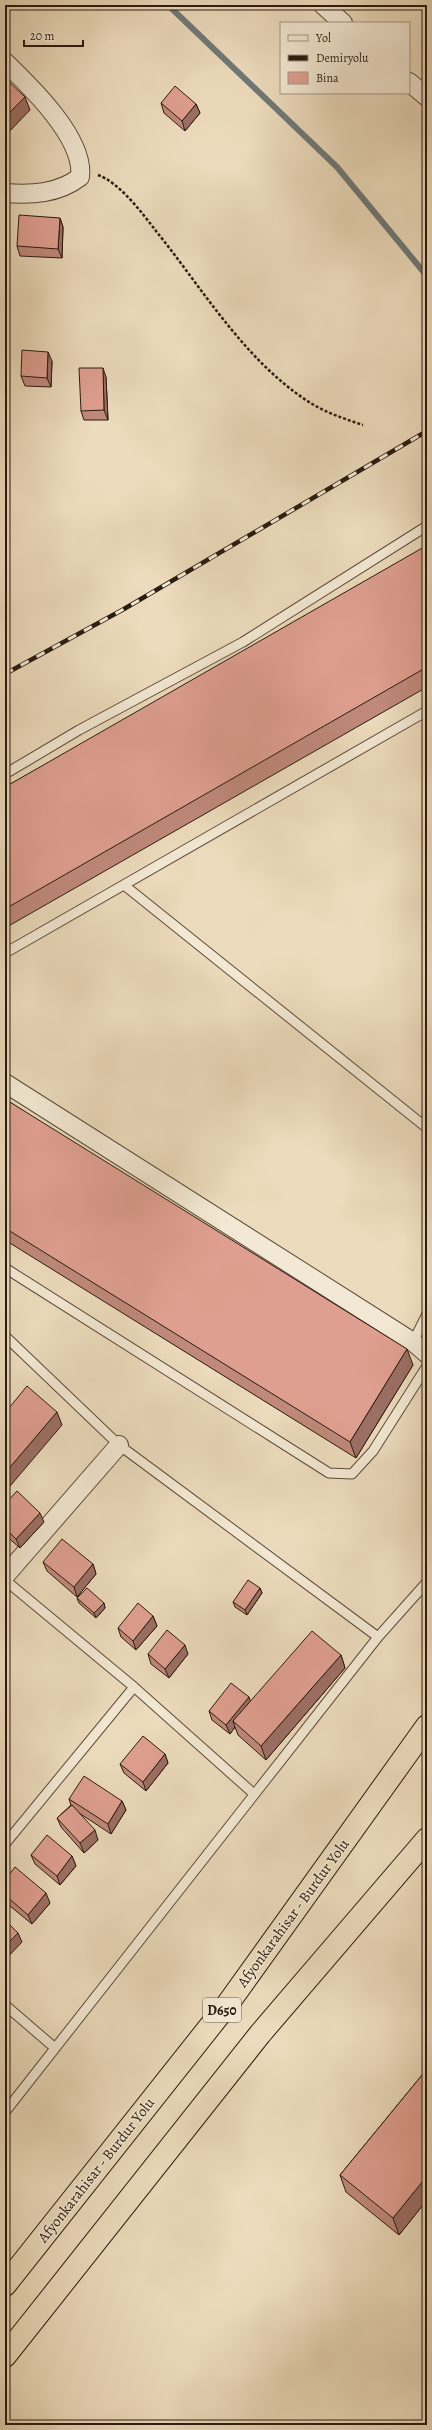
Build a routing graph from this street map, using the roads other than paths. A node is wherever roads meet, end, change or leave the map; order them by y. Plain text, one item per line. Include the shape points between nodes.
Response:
1 (323, 5) edge
2 (342, 22) edge
3 (5, 62) edge
4 (410, 83) edge
5 (427, 97) edge
6 (5, 193) edge
7 (427, 526) edge
8 (427, 711) edge
9 (5, 774) edge
10 (124, 885) junction
11 (5, 953) edge
12 (5, 1083) edge
13 (427, 1128) edge
14 (5, 1268) edge
15 (427, 1314) edge
16 (420, 1333) edge
17 (5, 1336) edge
18 (427, 1354) edge
19 (427, 1366) edge
20 (119, 1445) junction
21 (5, 1576) edge
22 (5, 1580) edge
23 (427, 1582) edge
24 (378, 1637) junction
25 (134, 1687) junction
26 (427, 1726) edge
27 (254, 1794) junction
28 (427, 1839) edge
29 (5, 1844) edge
30 (5, 2004) edge
31 (55, 2048) junction
32 (5, 2112) edge
33 (5, 2285) edge
34 (5, 2356) edge

1 - 2 street
3 - 6 street via 34,90 64,130 77,153 81,170 80,177 69,186 48,192
4 - 5 street
7 - 9 lane via 244,642 80,730
8 - 10 lane
10 - 11 lane
10 - 13 lane
12 - 16 street
14 - 19 lane via 329,1473 352,1474 373,1451
15 - 16 lane
16 - 18 street
17 - 20 lane
20 - 21 street
20 - 24 lane
22 - 25 lane
23 - 24 lane
24 - 27 lane
25 - 27 lane
25 - 29 lane
26 - 33 highway, Afyonkarahisar - Burdur Yolu / D650 via 227,2005
27 - 31 lane
28 - 34 highway, D650 via 260,2034
30 - 31 lane
31 - 32 lane

